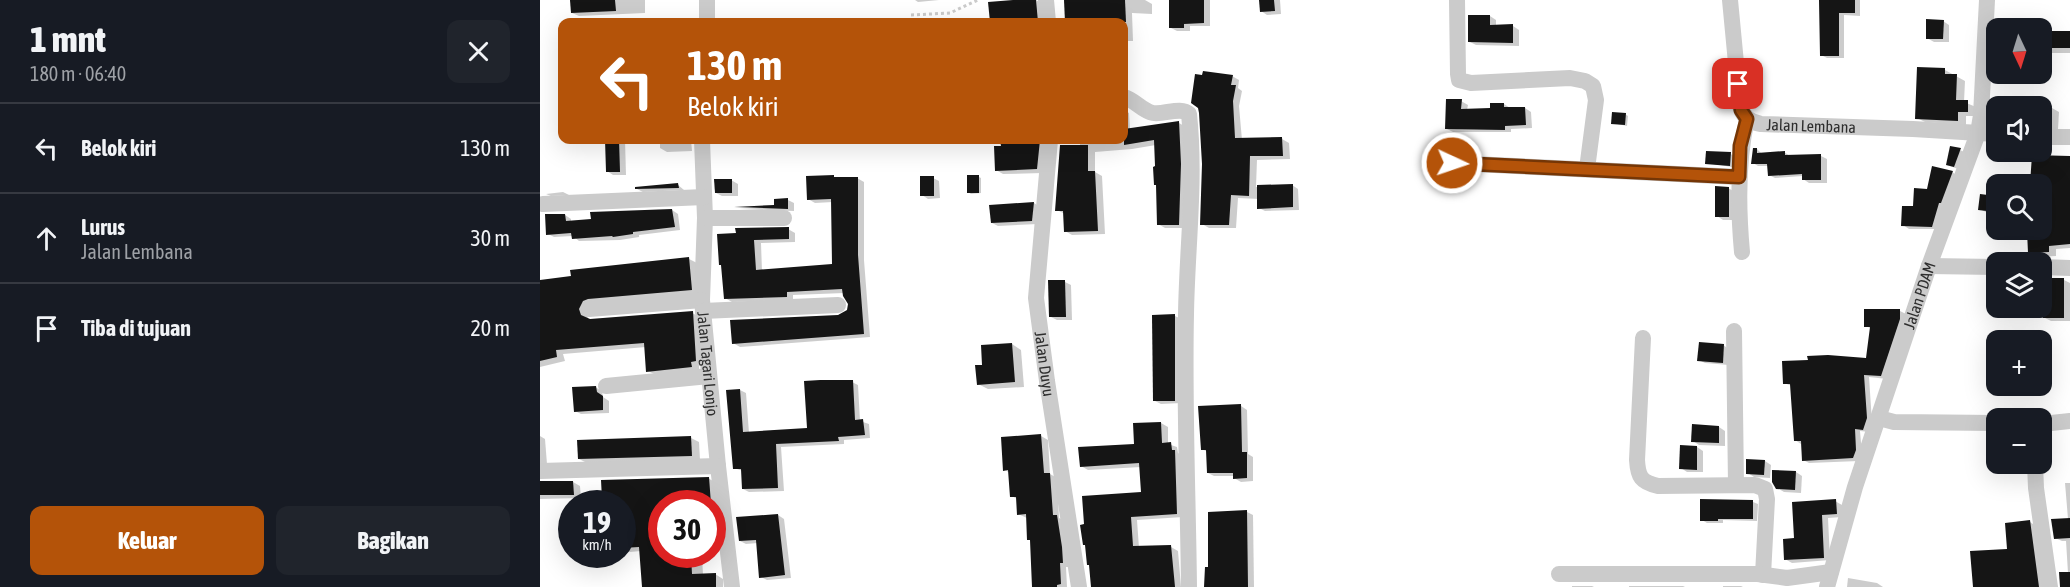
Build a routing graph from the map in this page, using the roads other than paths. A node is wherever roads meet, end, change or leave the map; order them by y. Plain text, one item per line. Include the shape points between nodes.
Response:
1 (707, 0) edge
2 (1046, 0) edge
3 (1457, 0) edge
4 (1730, 0) edge
5 (1987, 0) edge
6 (707, 18) edge
7 (1048, 18) edge
8 (1128, 99) edge
9 (1747, 119) junction
10 (1978, 134) junction
11 (1986, 134) edge
12 (2052, 137) edge
13 (2070, 137) edge
14 (702, 144) edge
15 (1050, 144) edge
16 (1452, 163) dead end
17 (1587, 170) junction
18 (1739, 177) junction
19 (704, 197) junction
20 (543, 204) dead end
21 (705, 218) junction
22 (784, 218) dead end
23 (1742, 252) dead end
24 (1929, 266) junction
25 (1986, 267) edge
26 (2052, 267) edge
27 (2070, 268) edge
28 (838, 305) dead end
29 (703, 306) junction
30 (589, 309) dead end
31 (1734, 331) dead end
32 (1643, 338) dead end
33 (709, 376) junction
34 (606, 386) dead end
35 (1879, 418) junction
36 (2070, 421) edge
37 (1986, 423) edge
38 (2052, 423) edge
39 (718, 466) junction
40 (540, 471) edge
41 (2035, 474) edge
42 (1737, 485) junction
43 (1559, 574) dead end
44 (1763, 575) junction
45 (1829, 580) edge
46 (732, 587) edge
47 (1079, 587) edge
48 (1189, 587) edge
49 (2050, 587) edge

1 - 6 street
2 - 7 street
3 - 17 street via 1460,80 1471,83 1570,78 1593,86 1596,100
4 - 9 street, Jalan Lembana via 1740,105
5 - 10 street, Jalan PDAM
8 - 48 street via 1153,113 1190,114 1185,426
9 - 10 street, Jalan Lembana via 1761,124
9 - 18 street via 1740,146
10 - 11 street, Jalan Lembana
10 - 24 street, Jalan PDAM
12 - 13 street
14 - 19 street, Jalan Tagari Lonjo
15 - 47 street, Jalan Duyu via 1036,298
16 - 17 street
17 - 18 street
18 - 23 street
19 - 20 street
19 - 21 street, Jalan Tagari Lonjo
21 - 22 street
21 - 29 street, Jalan Tagari Lonjo
24 - 25 street
24 - 35 street, Jalan PDAM
26 - 27 street
28 - 29 street
29 - 30 street
29 - 33 street, Jalan Tagari Lonjo
31 - 42 street
32 - 42 street via 1638,475 1646,483 1658,486
33 - 34 street
33 - 39 street, Jalan Tagari Lonjo
35 - 37 street via 1894,422
35 - 45 street, Jalan PDAM
36 - 38 street
39 - 40 street
39 - 46 street, Jalan Tagari Lonjo
41 - 49 street
42 - 44 street via 1765,489
43 - 44 street
44 - 45 street

